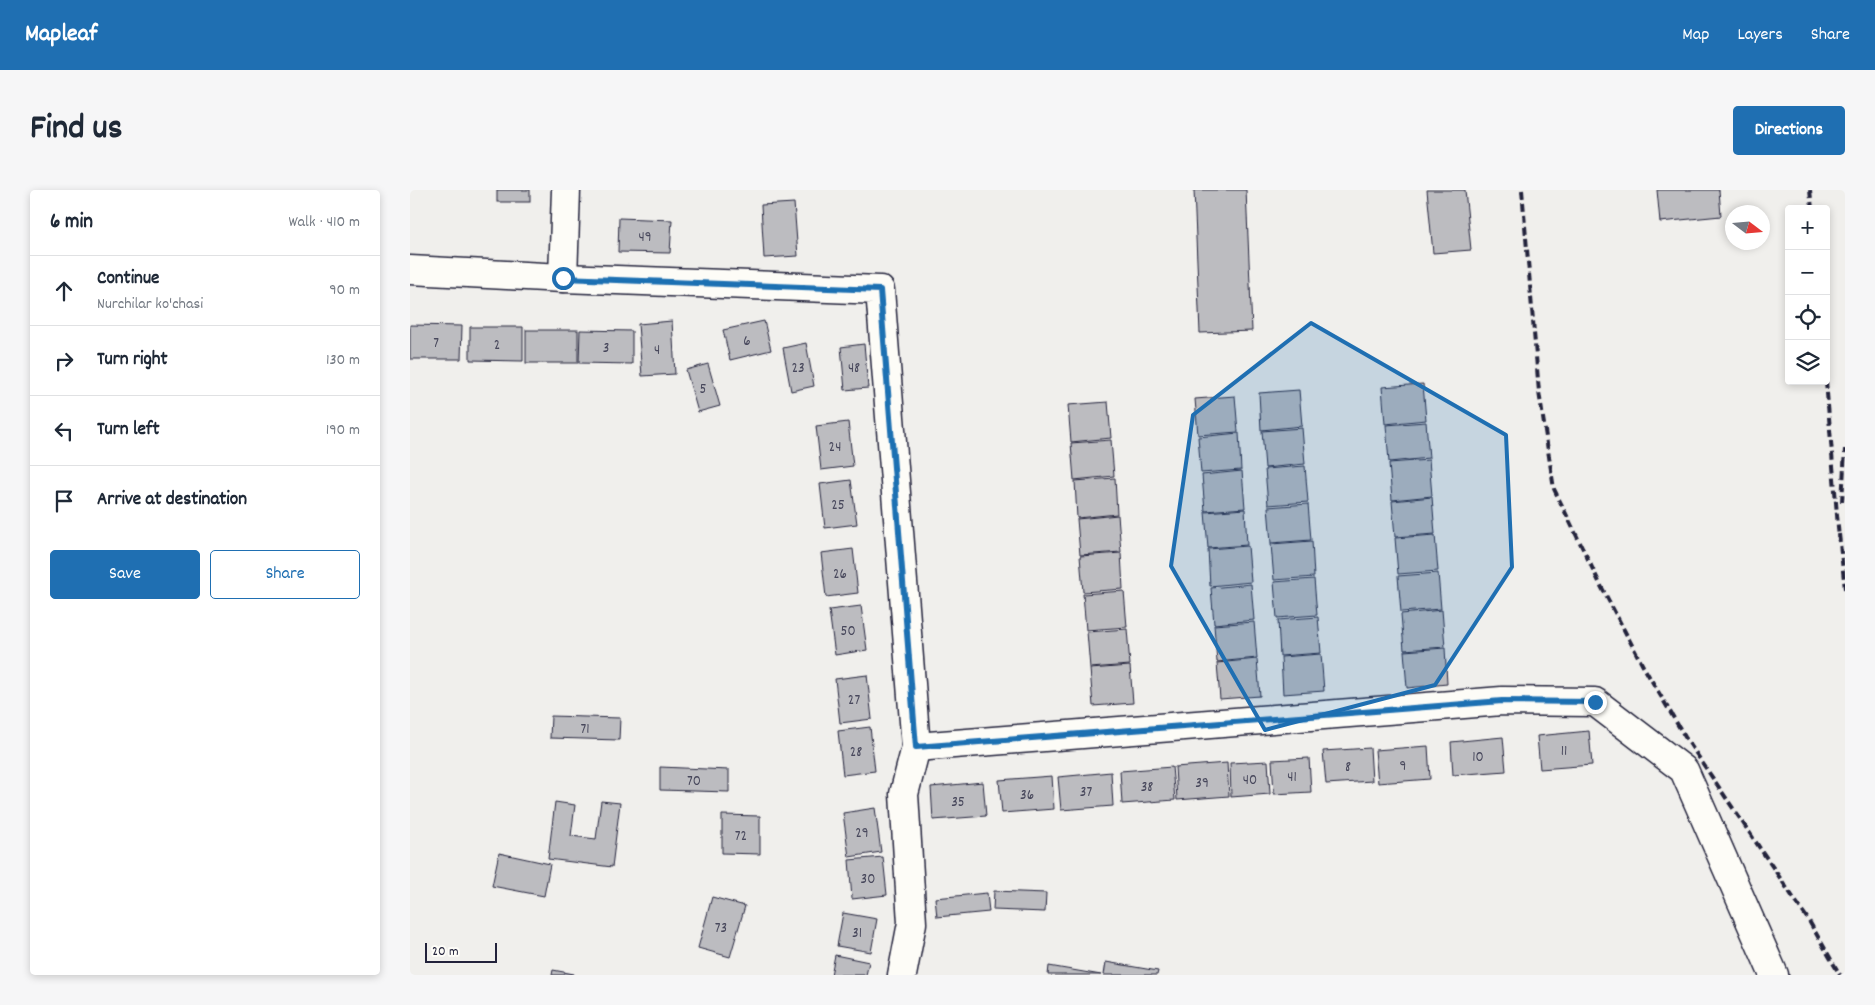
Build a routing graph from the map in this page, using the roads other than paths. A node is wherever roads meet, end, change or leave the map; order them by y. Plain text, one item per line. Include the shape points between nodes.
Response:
1 (566, 190) edge
2 (410, 270) edge
3 (563, 278) junction
4 (916, 747) junction
5 (902, 975) edge
6 (1774, 975) edge

1 - 3 street
2 - 3 street
3 - 4 street via 880,290
4 - 5 street via 904,794 912,923
4 - 6 street via 1502,701 1595,702 1684,770

